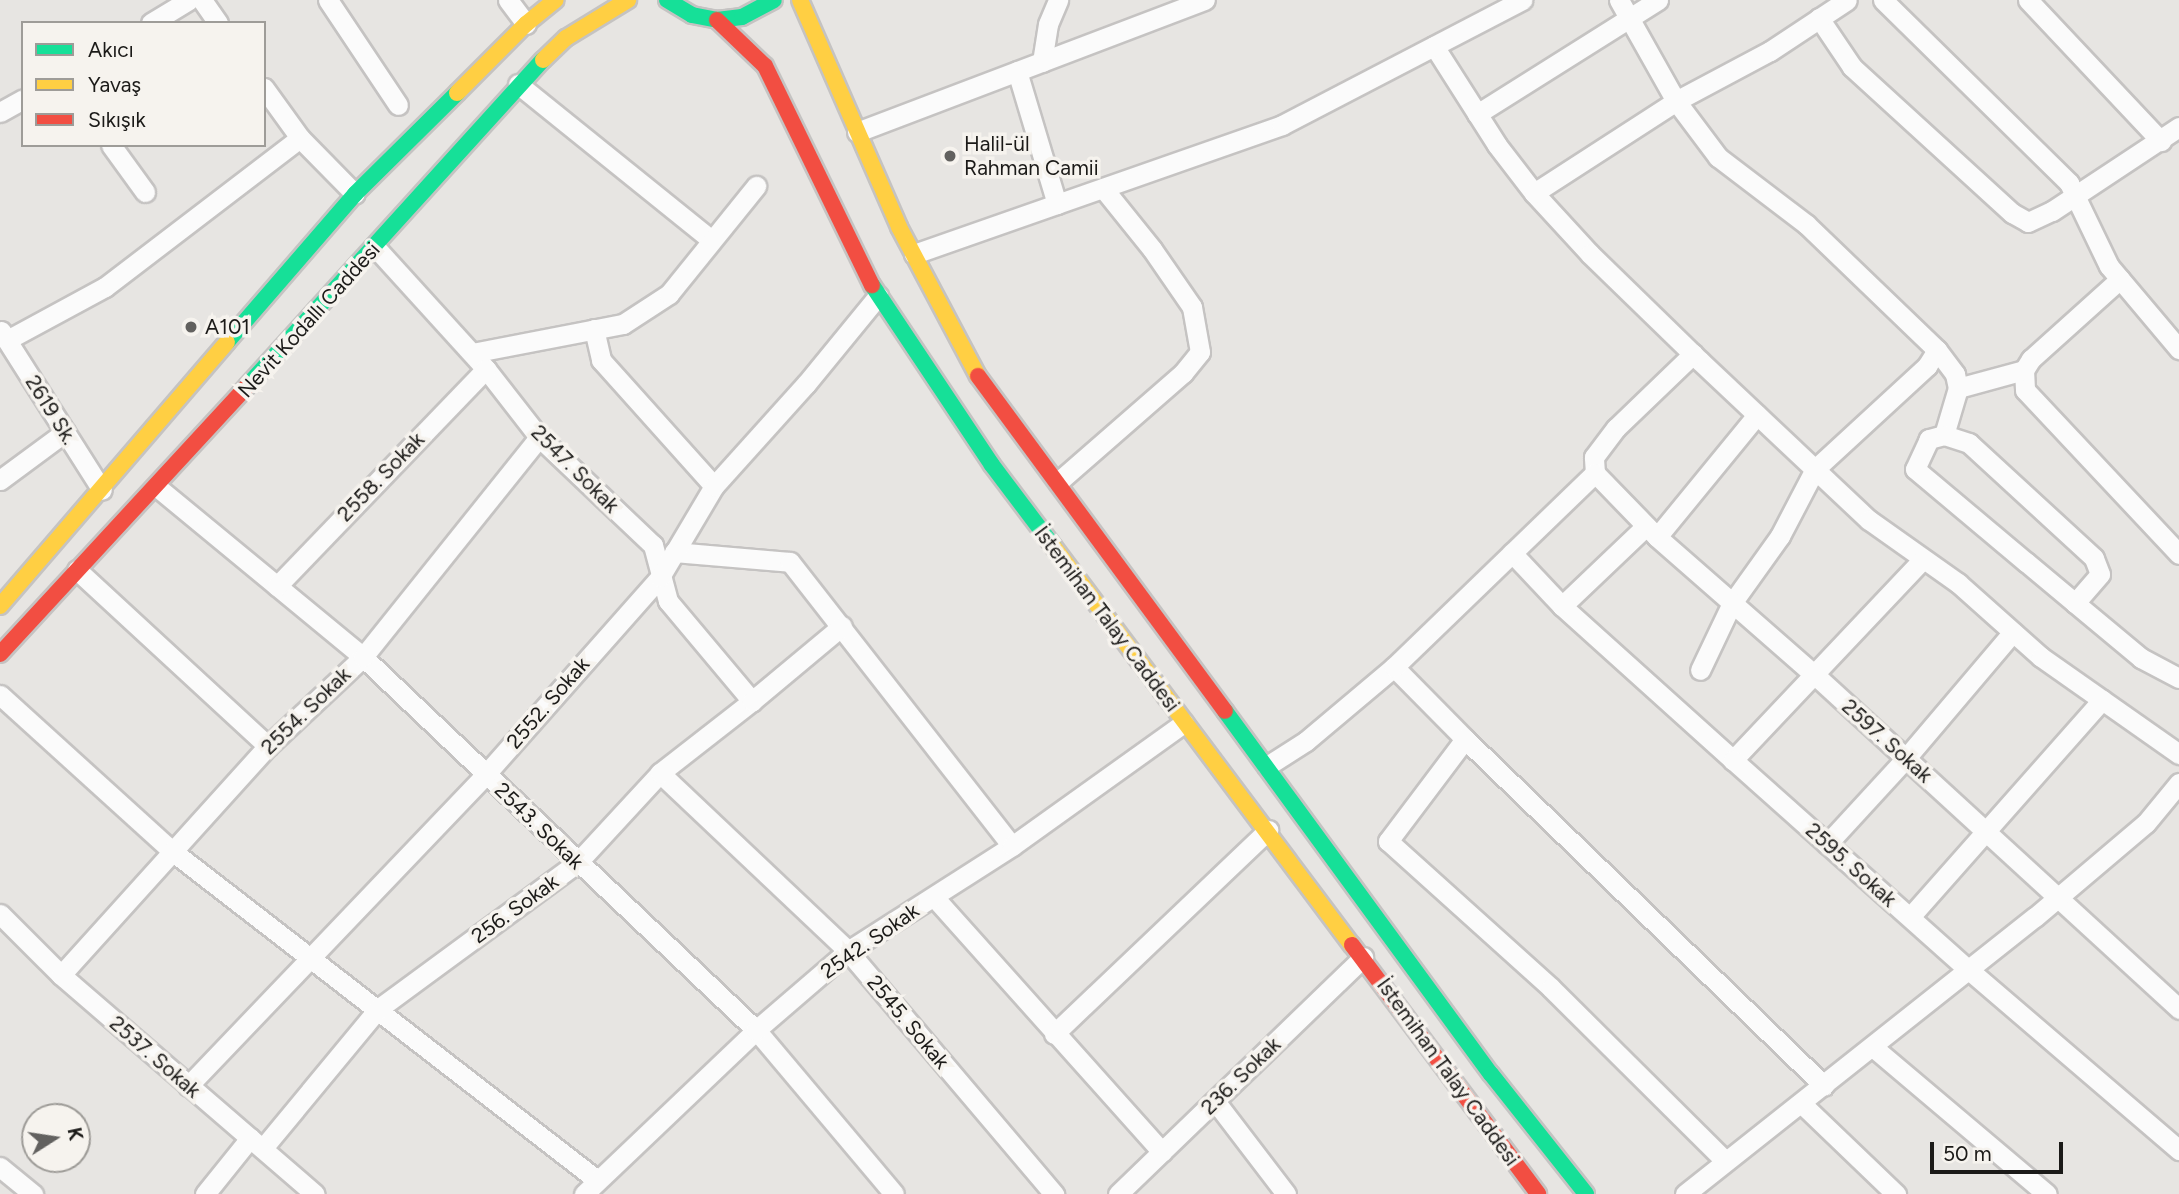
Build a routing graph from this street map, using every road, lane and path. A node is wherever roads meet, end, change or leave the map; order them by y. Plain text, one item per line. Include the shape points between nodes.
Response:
1 (189, 0) edge
2 (202, 0) edge
3 (328, 0) edge
4 (508, 0) edge
5 (556, 0) edge
6 (628, 0) edge
7 (667, 0) edge
8 (775, 0) edge
9 (800, 0) edge
10 (1059, 0) edge
11 (1205, 0) edge
12 (1522, 0) edge
13 (1658, 0) edge
14 (1847, 0) edge
15 (1883, 0) edge
16 (2028, 0) edge
17 (1623, 8) edge
18 (1819, 18) junction
19 (717, 20) junction
20 (154, 21) edge
21 (218, 21) edge
22 (526, 23) junction
23 (1434, 46) junction
24 (1042, 62) junction
25 (1017, 71) junction
26 (518, 84) junction
27 (266, 91) edge
28 (21, 100) edge
29 (1676, 101) junction
30 (398, 105) dead end
31 (0, 113) edge
32 (1477, 114) junction
33 (2179, 127) edge
34 (857, 132) junction
35 (300, 138) junction
36 (2161, 141) junction
37 (112, 147) edge
38 (756, 186) dead end
39 (1103, 188) junction
40 (145, 192) dead end
41 (1534, 193) junction
42 (355, 194) junction
43 (2075, 194) junction
44 (1057, 204) junction
45 (711, 240) junction
46 (375, 247) junction
47 (914, 254) junction
48 (2120, 278) junction
49 (878, 296) junction
50 (594, 329) junction
51 (4, 336) edge
52 (2179, 349) edge
53 (1937, 350) junction
54 (472, 353) junction
55 (1693, 355) junction
56 (486, 369) junction
57 (2024, 370) junction
58 (1958, 388) junction
59 (1757, 415) junction
60 (65, 432) junction
61 (1944, 435) junction
62 (539, 437) junction
63 (1815, 469) junction
64 (1595, 473) junction
65 (0, 480) edge
66 (1058, 482) junction
67 (714, 486) junction
68 (157, 487) junction
69 (102, 490) junction
70 (1652, 531) junction
71 (674, 552) junction
72 (1512, 553) junction
73 (2179, 554) edge
74 (1923, 559) junction
75 (77, 570) junction
76 (660, 577) junction
77 (277, 586) junction
78 (1732, 603) junction
79 (2075, 603) junction
80 (0, 606) edge
81 (1562, 606) junction
82 (842, 626) junction
83 (2013, 632) junction
84 (0, 654) edge
85 (363, 657) junction
86 (1394, 667) junction
87 (1700, 670) dead end
88 (1816, 676) junction
89 (2179, 678) edge
90 (0, 695) edge
91 (2102, 700) junction
92 (752, 701) junction
93 (1184, 723) junction
94 (1465, 739) junction
95 (268, 746) junction
96 (2179, 754) edge
97 (1906, 758) junction
98 (1733, 760) junction
99 (1267, 766) junction
100 (660, 773) junction
101 (485, 775) junction
102 (2179, 783) edge
103 (1268, 830) junction
104 (1987, 832) junction
105 (1827, 844) junction
106 (1012, 846) junction
107 (172, 851) junction
108 (577, 863) junction
109 (934, 897) junction
110 (2058, 898) junction
111 (0, 915) edge
112 (1910, 918) junction
113 (848, 951) junction
114 (1363, 957) junction
115 (310, 960) junction
116 (1969, 970) junction
117 (61, 975) junction
118 (378, 1009) junction
119 (2179, 1009) edge
120 (756, 1030) junction
121 (1054, 1034) junction
122 (1874, 1048) junction
123 (188, 1086) junction
124 (1824, 1086) junction
125 (1215, 1101) junction
126 (1801, 1103) junction
127 (256, 1143) junction
128 (2179, 1150) edge
129 (1162, 1152) junction
130 (1725, 1161) junction
131 (0, 1167) edge
132 (590, 1187) edge
133 (33, 1194) edge
134 (205, 1194) edge
135 (315, 1194) edge
136 (894, 1194) edge
137 (1054, 1194) edge
138 (1118, 1194) edge
139 (1286, 1194) edge
140 (1538, 1194) edge
141 (1587, 1194) edge
142 (1685, 1194) edge
143 (1896, 1194) edge
144 (2048, 1194) edge

1 - 20 street
2 - 21 street
3 - 30 street
4 - 22 street
5 - 22 street
6 - 26 street, Nevit Kodallı Caddesi via 566,38
7 - 19 street via 692,15
8 - 19 street via 742,17
9 - 34 street, İstemihan Talay Caddesi
10 - 24 street via 1048,24
11 - 24 street
12 - 23 street
13 - 17 street
14 - 18 street
15 - 43 street
16 - 36 street
17 - 29 street
17 - 32 street
18 - 29 street via 1770,51
18 - 43 street via 1852,67 2012,213 2028,222
19 - 49 street, İstemihan Talay Caddesi via 765,66
22 - 42 street
23 - 32 street
23 - 39 street via 1282,125
24 - 25 street
25 - 34 street
25 - 44 street
26 - 45 street
26 - 46 street, Nevit Kodallı Caddesi
27 - 35 street
28 - 31 street
29 - 41 street
29 - 53 street via 1718,157 1806,224
32 - 41 street
33 - 36 street
34 - 47 street, İstemihan Talay Caddesi
35 - 42 street
35 - 51 street via 105,287
36 - 43 street
37 - 40 street
38 - 45 street
39 - 44 street
39 - 66 street via 1192,307 1200,352 1183,373
41 - 55 street
42 - 69 street
43 - 48 street via 2109,266
44 - 47 street
45 - 50 street via 668,294 623,324
46 - 54 street, 2547. Sokak
46 - 68 street, Nevit Kodallı Caddesi
47 - 66 street, İstemihan Talay Caddesi via 981,382
48 - 52 street
48 - 57 street
49 - 67 street, 2552. Sokak
49 - 93 street, İstemihan Talay Caddesi via 992,465
50 - 54 street
50 - 67 street via 601,360
51 - 60 street, 2619 Sk.
53 - 58 street via 1955,373
53 - 63 street via 1927,366
54 - 56 street, 2547. Sokak
55 - 59 street
55 - 64 street via 1616,428 1594,457
56 - 62 street, 2547. Sokak
56 - 77 street, 2558. Sokak
57 - 58 street
57 - 73 street via 2025,390
58 - 61 street
59 - 63 street
59 - 70 street
60 - 65 street
60 - 69 street, 2619 Sk.
61 - 79 street via 1969,443 2094,558 2101,574
61 - 79 street via 1929,439 1915,468
62 - 76 street, 2547. Sokak via 653,545
62 - 85 street, 2554. Sokak
63 - 74 street via 1869,520
63 - 78 street via 1780,536
64 - 70 street, 2597. Sokak
64 - 72 street
66 - 99 street, İstemihan Talay Caddesi
67 - 71 street, 2552. Sokak
68 - 75 street, Nevit Kodallı Caddesi
68 - 77 street, 2543. Sokak
69 - 80 street
70 - 78 street, 2597. Sokak
70 - 81 street
71 - 76 street, 2552. Sokak
71 - 82 street via 790,562
72 - 81 street, 2595. Sokak
72 - 86 street
74 - 83 street
74 - 88 street
75 - 84 street, Nevit Kodallı Caddesi
75 - 95 street
76 - 92 street, 2547. Sokak via 668,600
76 - 101 street, 2552. Sokak
77 - 85 street, 2543. Sokak
78 - 87 street
78 - 88 street, 2597. Sokak
79 - 89 street via 2141,658
81 - 98 street, 2595. Sokak
82 - 92 street, 256. Sokak
82 - 106 street
83 - 91 street
83 - 97 street
85 - 95 street, 2554. Sokak
85 - 101 street, 2543. Sokak
86 - 94 street
86 - 99 street via 1306,741
88 - 97 street, 2597. Sokak
88 - 98 street
90 - 107 street
91 - 96 street
91 - 104 street
92 - 100 street, 256. Sokak
93 - 103 street, İstemihan Talay Caddesi
93 - 106 street, 2542. Sokak
94 - 124 street
94 - 130 street via 1388,841 1551,988
95 - 107 street, 2554. Sokak
97 - 104 street, 2597. Sokak
97 - 105 street
98 - 105 street, 2595. Sokak
99 - 141 street, İstemihan Talay Caddesi via 1491,1074
100 - 108 street, 256. Sokak
100 - 113 street, 2545. Sokak
101 - 108 street, 2543. Sokak
101 - 115 street, 2552. Sokak
102 - 110 street via 2146,823
103 - 114 street, İstemihan Talay Caddesi
103 - 121 street
104 - 110 street, 2597. Sokak
104 - 112 street
105 - 112 street, 2595. Sokak
106 - 109 street, 2542. Sokak
107 - 115 street
107 - 117 street, 2554. Sokak
108 - 118 street, 256. Sokak
108 - 120 street, 2543. Sokak
109 - 113 street, 2542. Sokak
109 - 121 street
110 - 116 street
110 - 119 street, 2597. Sokak
111 - 117 street, 2537. Sokak
112 - 116 street, 2595. Sokak
113 - 120 street, 2542. Sokak
113 - 137 street, 2545. Sokak
114 - 125 street, 236. Sokak
114 - 140 street, İstemihan Talay Caddesi
115 - 118 street
115 - 123 street, 2552. Sokak
116 - 122 street
116 - 128 street, 2595. Sokak
117 - 123 street, 2537. Sokak
118 - 127 street, 256. Sokak
118 - 132 street
120 - 132 street, 2542. Sokak
120 - 136 street, 2543. Sokak
121 - 129 street
122 - 124 street
122 - 144 street
123 - 127 street, 2537. Sokak
124 - 126 street
125 - 129 street, 236. Sokak
125 - 139 street
126 - 130 street
126 - 143 street
127 - 134 street, 256. Sokak
127 - 135 street, 2537. Sokak
129 - 138 street, 236. Sokak
130 - 142 street
131 - 133 street

